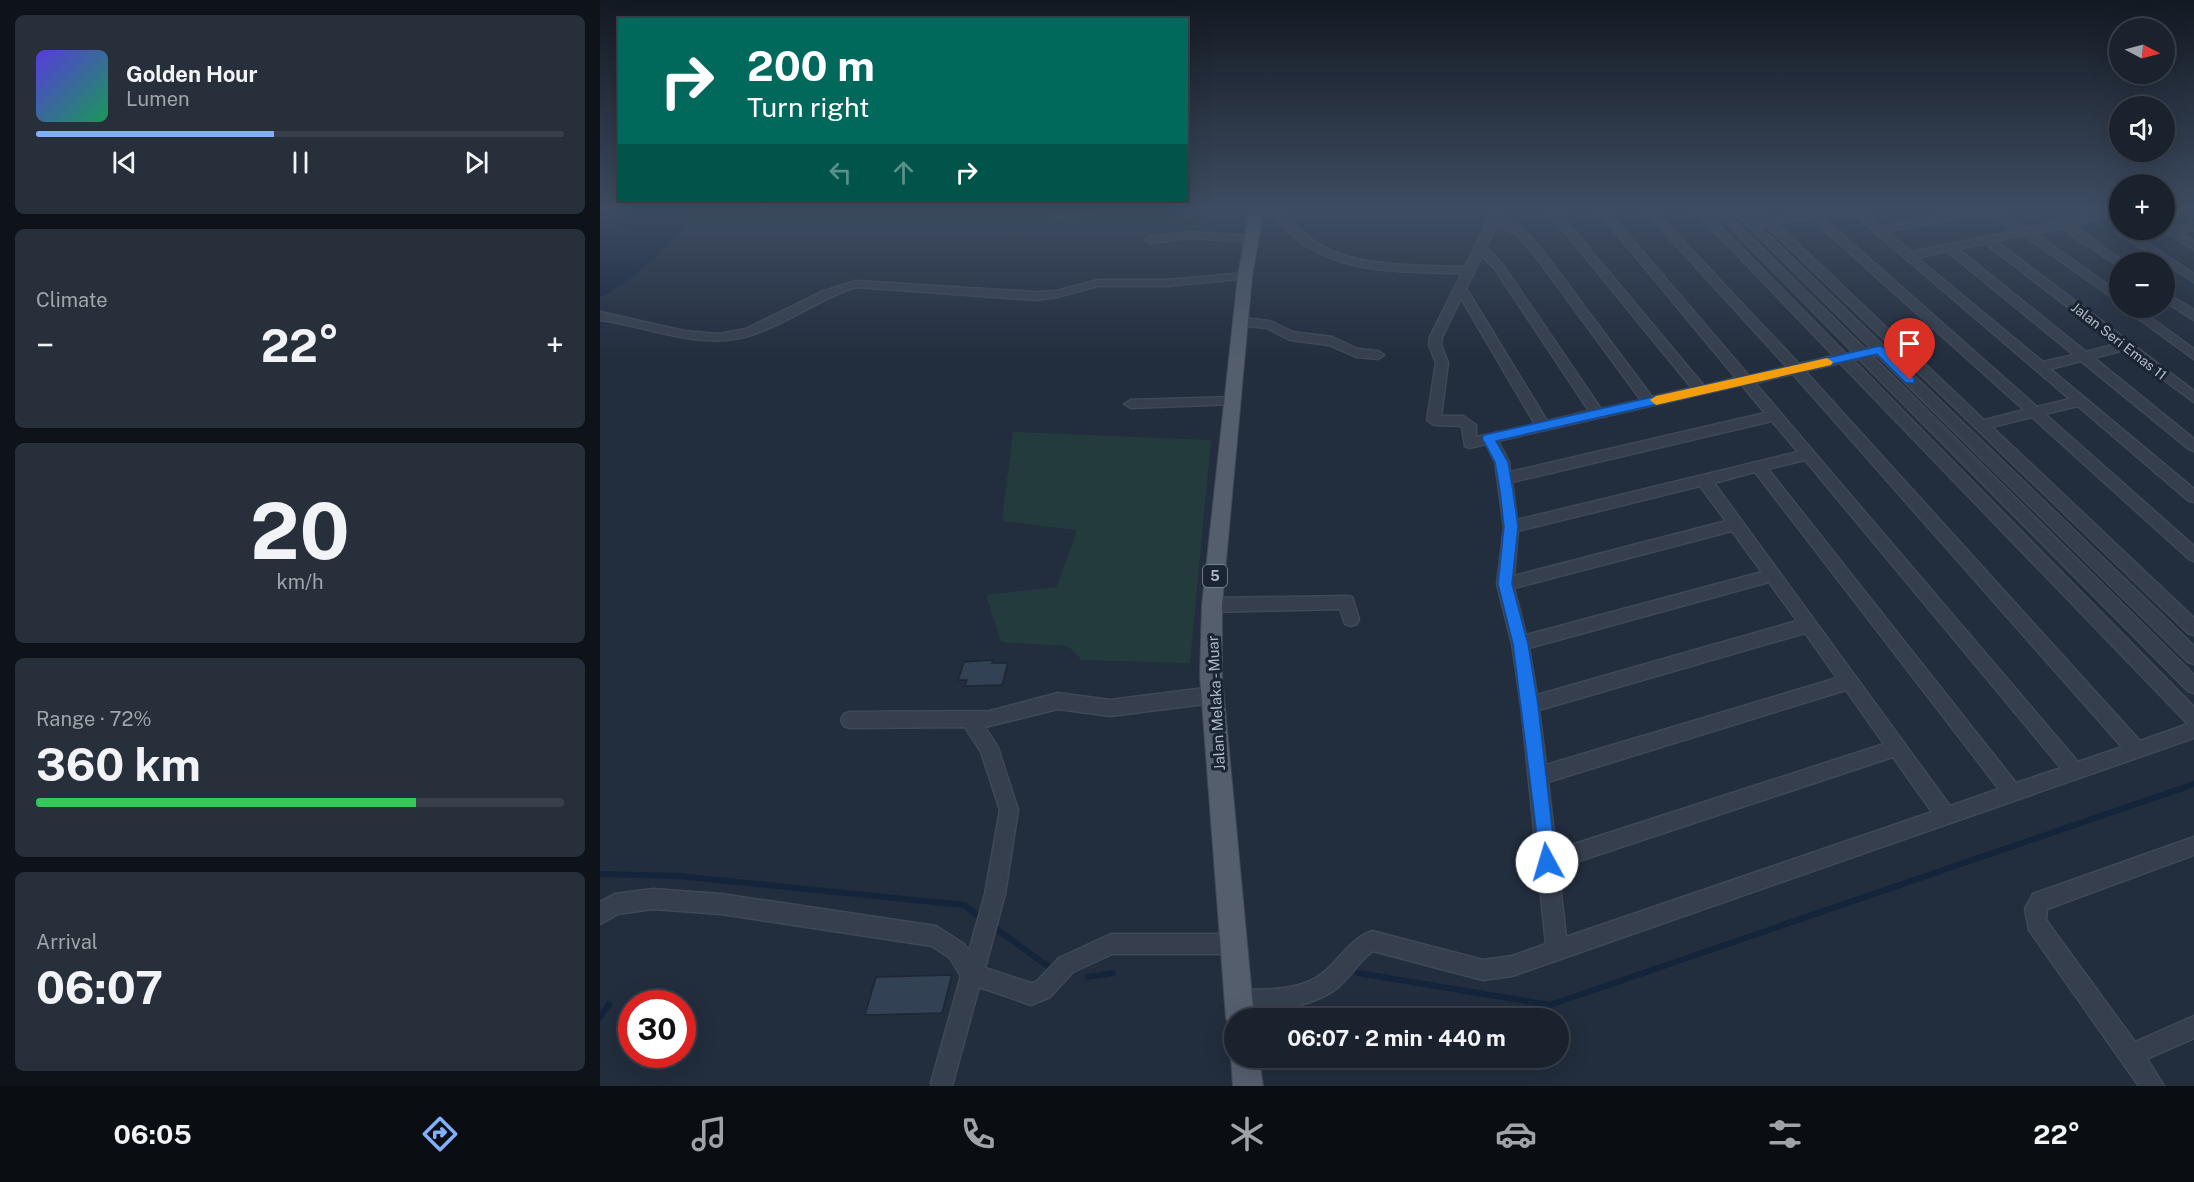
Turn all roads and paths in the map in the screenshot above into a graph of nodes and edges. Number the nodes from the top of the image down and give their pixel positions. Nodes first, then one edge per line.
1 (1248, 260) edge
2 (1350, 260) edge
3 (1475, 260) edge
4 (1492, 260) edge
5 (1544, 260) edge
6 (1594, 260) edge
7 (1644, 260) edge
8 (1696, 260) edge
9 (1748, 260) edge
10 (1768, 260) edge
11 (1788, 260) edge
12 (1809, 260) edge
13 (1864, 260) edge
14 (1913, 260) edge
15 (1964, 260) edge
16 (2014, 260) edge
17 (2064, 260) edge
18 (2165, 260) edge
19 (1470, 270) junction
20 (1245, 276) junction
21 (2194, 279) edge
22 (1461, 289) junction
23 (2109, 292) edge
24 (2175, 303) edge
25 (600, 316) edge
26 (2194, 316) edge
27 (2144, 318) edge
28 (1240, 322) junction
29 (2126, 346) junction
30 (1880, 350) junction
31 (1862, 354) junction
32 (1378, 355) dead end
33 (2194, 355) edge
34 (2083, 356) junction
35 (1844, 358) junction
36 (2040, 367) junction
37 (1796, 369) junction
38 (1747, 380) junction
39 (1701, 390) junction
40 (2194, 398) edge
41 (1232, 401) junction
42 (2081, 401) junction
43 (1649, 402) junction
44 (1131, 404) dead end
45 (2035, 412) junction
46 (1598, 414) junction
47 (1776, 415) junction
48 (1982, 425) junction
49 (1543, 426) junction
50 (1489, 438) junction
51 (2194, 446) edge
52 (1809, 454) junction
53 (1758, 466) junction
54 (1504, 479) junction
55 (1704, 480) junction
56 (2194, 497) edge
57 (1736, 524) junction
58 (1511, 527) junction
59 (2194, 555) edge
60 (1773, 575) junction
61 (1505, 584) junction
62 (1212, 605) junction
63 (1351, 619) dead end
64 (1808, 625) junction
65 (2194, 628) edge
66 (1520, 644) junction
67 (2194, 657) edge
68 (1850, 682) junction
69 (2194, 686) edge
70 (1213, 695) junction
71 (1530, 705) junction
72 (2194, 719) edge
73 (850, 720) dead end
74 (970, 720) junction
75 (2194, 730) edge
76 (1897, 748) junction
77 (2137, 750) junction
78 (2075, 771) junction
79 (1538, 777) junction
80 (2013, 793) junction
81 (1946, 816) junction
82 (2194, 846) edge
83 (1547, 862) junction
84 (600, 914) edge
85 (1233, 944) junction
86 (1557, 949) junction
87 (972, 974) junction
88 (1239, 1008) edge
89 (1248, 1008) edge
90 (2194, 1027) edge
91 (2130, 1055) junction
92 (1246, 1068) edge
93 (942, 1083) dead end
94 (1248, 1086) edge
95 (2153, 1086) edge

1 - 20 main road, Jalan Melaka - Muar / 5
2 - 19 street
3 - 19 street
4 - 46 street
5 - 43 street
6 - 39 street
7 - 38 street
8 - 37 street
9 - 35 street
10 - 31 street
11 - 30 street
12 - 48 street
13 - 45 street
14 - 36 street
15 - 34 street
16 - 29 street, Jalan Seri Emas 11
17 - 23 street
18 - 21 street
19 - 22 street
20 - 25 street
20 - 28 main road, Jalan Melaka - Muar / 5
22 - 49 street
22 - 50 street
24 - 26 street
27 - 33 street
28 - 32 street
28 - 41 main road, Jalan Melaka - Muar / 5
29 - 34 street
29 - 40 street, Jalan Seri Emas 11
30 - 31 street
30 - 67 street
31 - 35 street
31 - 69 street
34 - 36 street
34 - 51 street
35 - 37 street
35 - 72 street
36 - 42 street
37 - 38 street
37 - 77 street
38 - 39 street
38 - 47 street
39 - 43 street
41 - 44 street
41 - 62 main road, Jalan Melaka - Muar / 5
42 - 45 street
42 - 56 street
43 - 46 street
45 - 48 street
45 - 59 street
46 - 49 street
47 - 52 street
47 - 54 street
48 - 65 street
49 - 50 street
50 - 54 street
52 - 53 street
52 - 78 street
53 - 55 street
53 - 80 street
54 - 58 street
55 - 57 street
55 - 58 street
57 - 60 street
57 - 61 street
58 - 61 street
60 - 64 street
60 - 66 street
61 - 66 street
62 - 63 street
62 - 70 main road, Jalan Melaka - Muar / 5
64 - 68 street
64 - 71 street
66 - 71 street
68 - 76 street
68 - 79 street
70 - 74 street
70 - 85 main road, Jalan Melaka - Muar / 5
71 - 79 street
73 - 74 street
74 - 87 street
75 - 77 street
76 - 81 street
76 - 83 street
77 - 78 street
78 - 80 street
79 - 83 street
80 - 81 street
81 - 86 street
82 - 91 street
83 - 86 street
84 - 87 street
85 - 87 street
85 - 88 main road, Jalan Melaka - Muar / 5
86 - 89 street
87 - 93 street
90 - 91 street
91 - 95 street
92 - 94 main road

